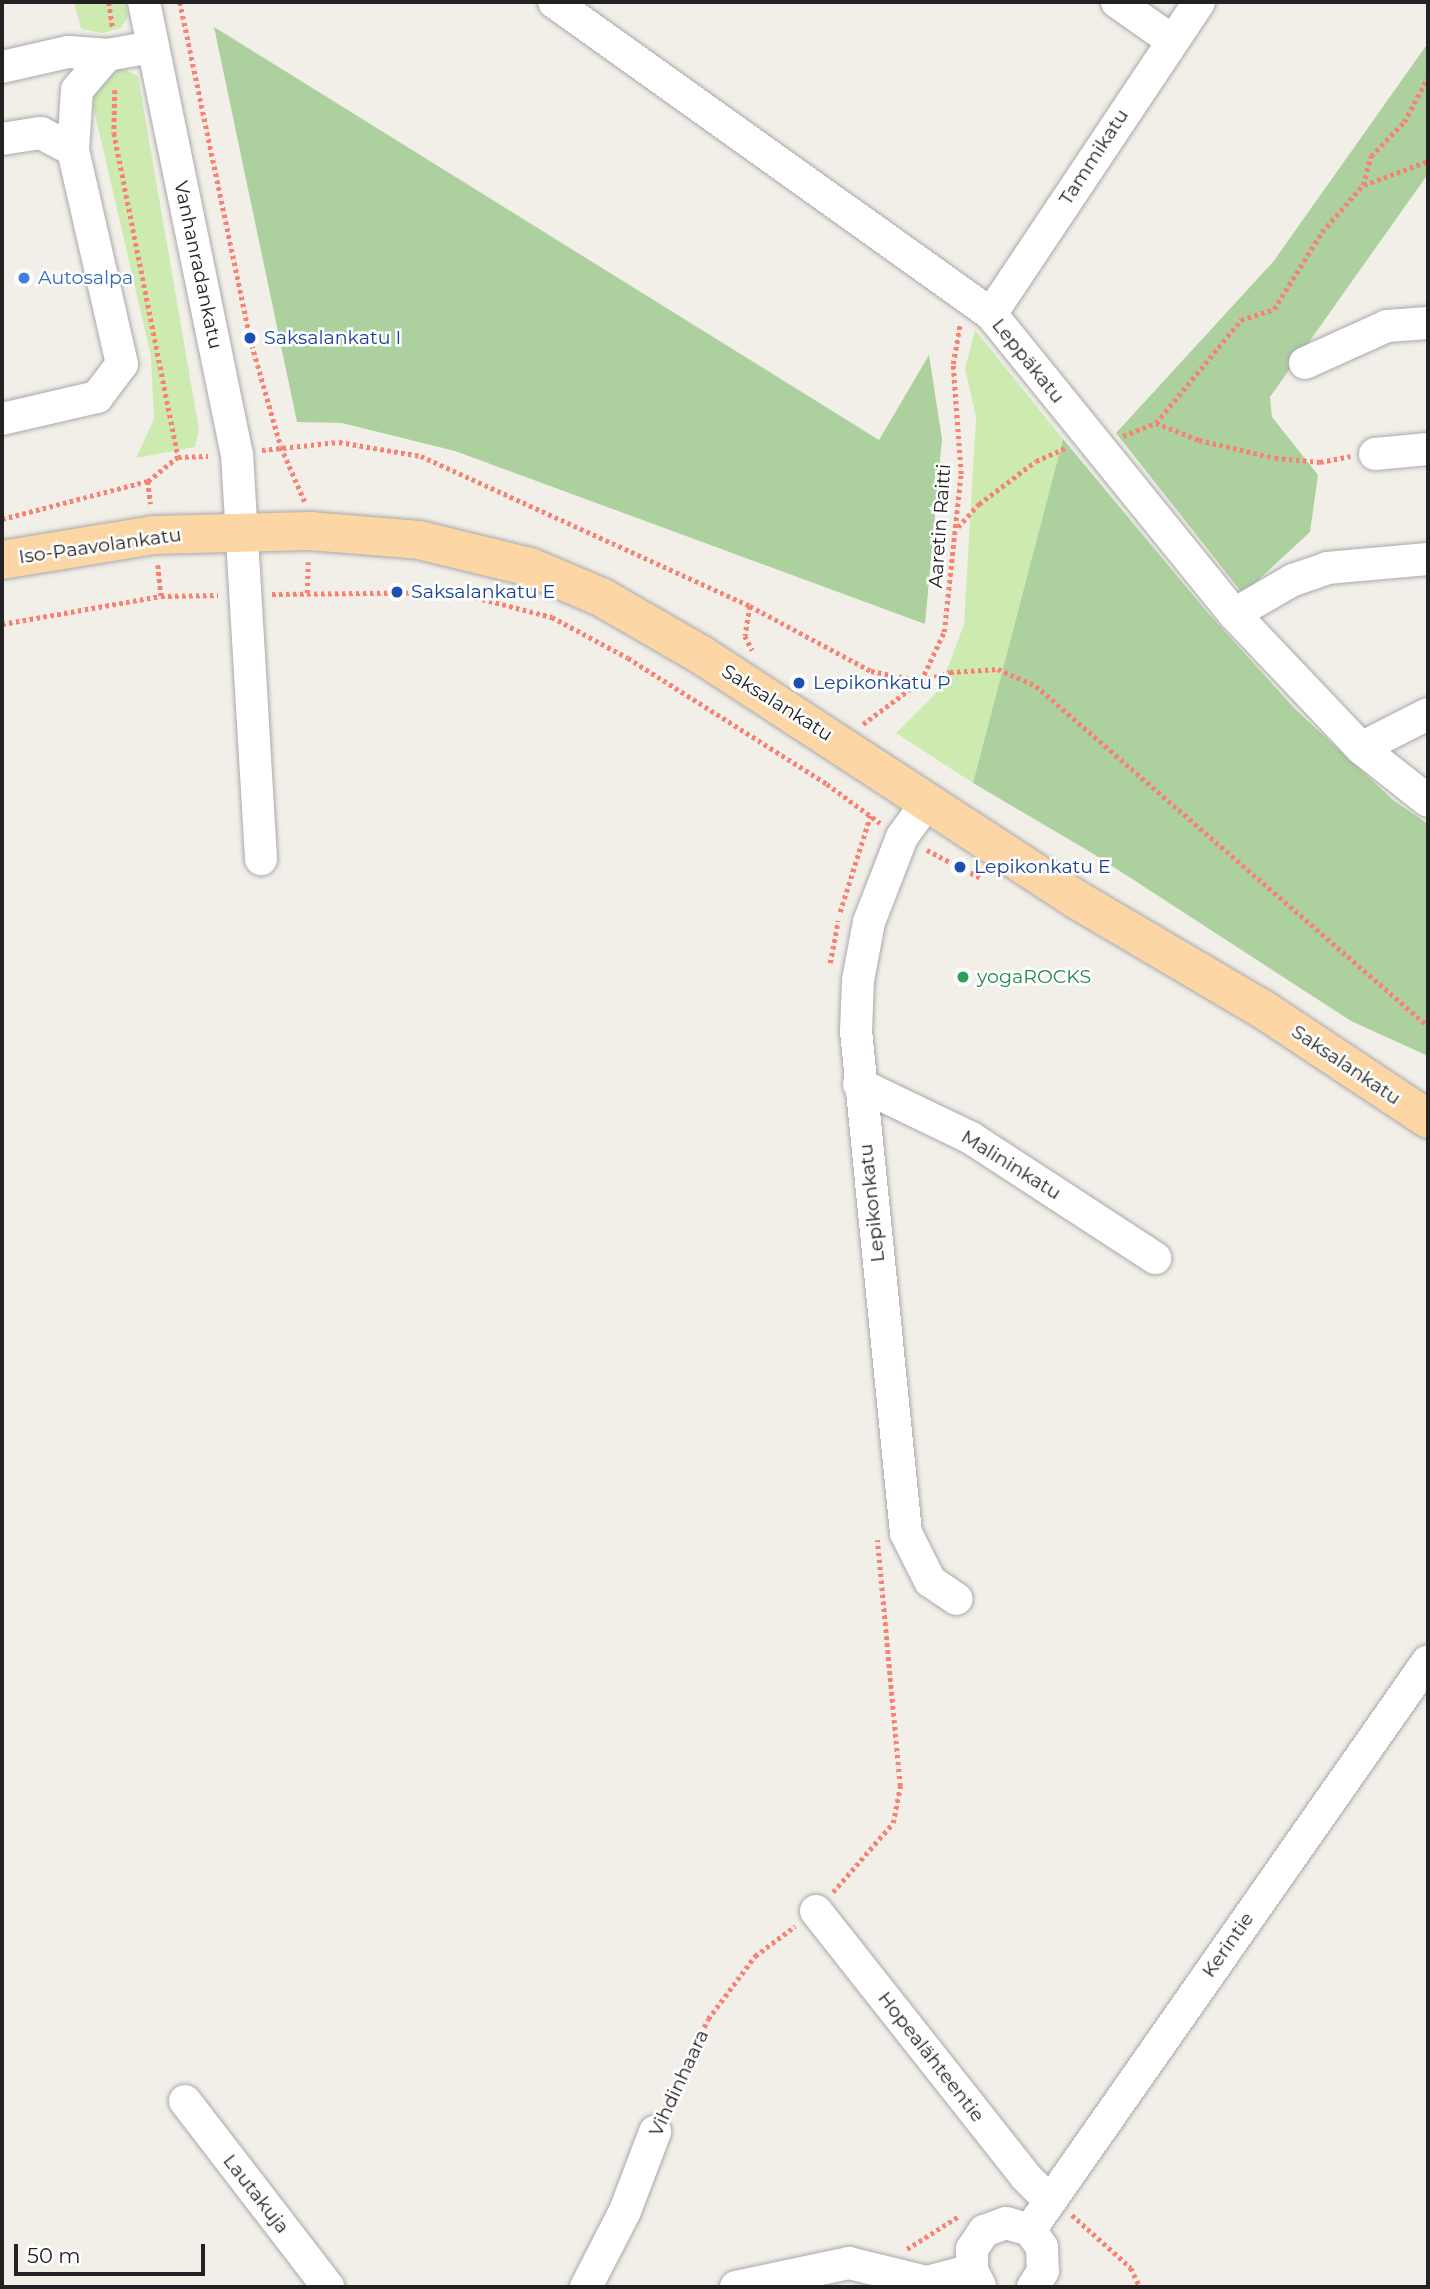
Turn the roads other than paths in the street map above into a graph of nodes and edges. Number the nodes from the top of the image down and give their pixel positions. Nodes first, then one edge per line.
1 (144, 2) edge
2 (554, 2) edge
3 (1117, 2) edge
4 (1199, 2) edge
5 (1171, 40) junction
6 (152, 47) junction
7 (111, 55) junction
8 (2, 67) edge
9 (2, 139) edge
10 (73, 150) junction
11 (983, 307) junction
12 (1428, 323) edge
13 (1305, 363) dead end
14 (2, 419) edge
15 (1428, 449) edge
16 (1375, 453) road end
17 (240, 531) junction
18 (1428, 559) edge
19 (2, 560) edge
20 (1234, 614) junction
21 (1428, 714) edge
22 (1361, 748) junction
23 (1428, 801) edge
24 (927, 802) junction
25 (261, 859) dead end
26 (1264, 1010) junction
27 (859, 1084) junction
28 (1428, 1091) edge
29 (1428, 1119) edge
30 (1155, 1258) dead end
31 (957, 1599) dead end
32 (1428, 1661) edge
33 (816, 1911) road end
34 (185, 2101) dead end
35 (655, 2132) road end
36 (1057, 2205) junction
37 (1030, 2230) junction
38 (976, 2279) edge
39 (328, 2287) edge
40 (586, 2287) edge
41 (736, 2287) edge
42 (1033, 2287) edge

1 - 6 street, Vanhanradankatu
2 - 11 street, Leppäkatu
3 - 5 street
4 - 5 street, Tammikatu
5 - 11 street, Tammikatu
6 - 7 street
6 - 17 street, Vanhanradankatu
7 - 8 street
7 - 10 street
9 - 10 street
10 - 14 street
11 - 20 street, Leppäkatu
12 - 13 street
15 - 16 street
17 - 19 main road, Iso-Paavolankatu
17 - 24 main road, Saksalankatu
17 - 25 street, Vanhanradankatu
18 - 20 street
20 - 22 street, Leppäkatu
21 - 22 street
22 - 23 street, Leppäkatu
24 - 26 main road, Saksalankatu
24 - 27 street, Lepikonkatu
26 - 28 main road, Saksalankatu
26 - 29 main road, Saksalankatu
27 - 30 street, Malininkatu
27 - 31 street, Lepikonkatu
32 - 36 street, Kerintie
33 - 36 street, Hopealähteentie
34 - 39 street, Lautakuja
35 - 40 street, Vihdinhaara
36 - 37 street, Kerintie
37 - 38 street
37 - 42 street
38 - 41 street

